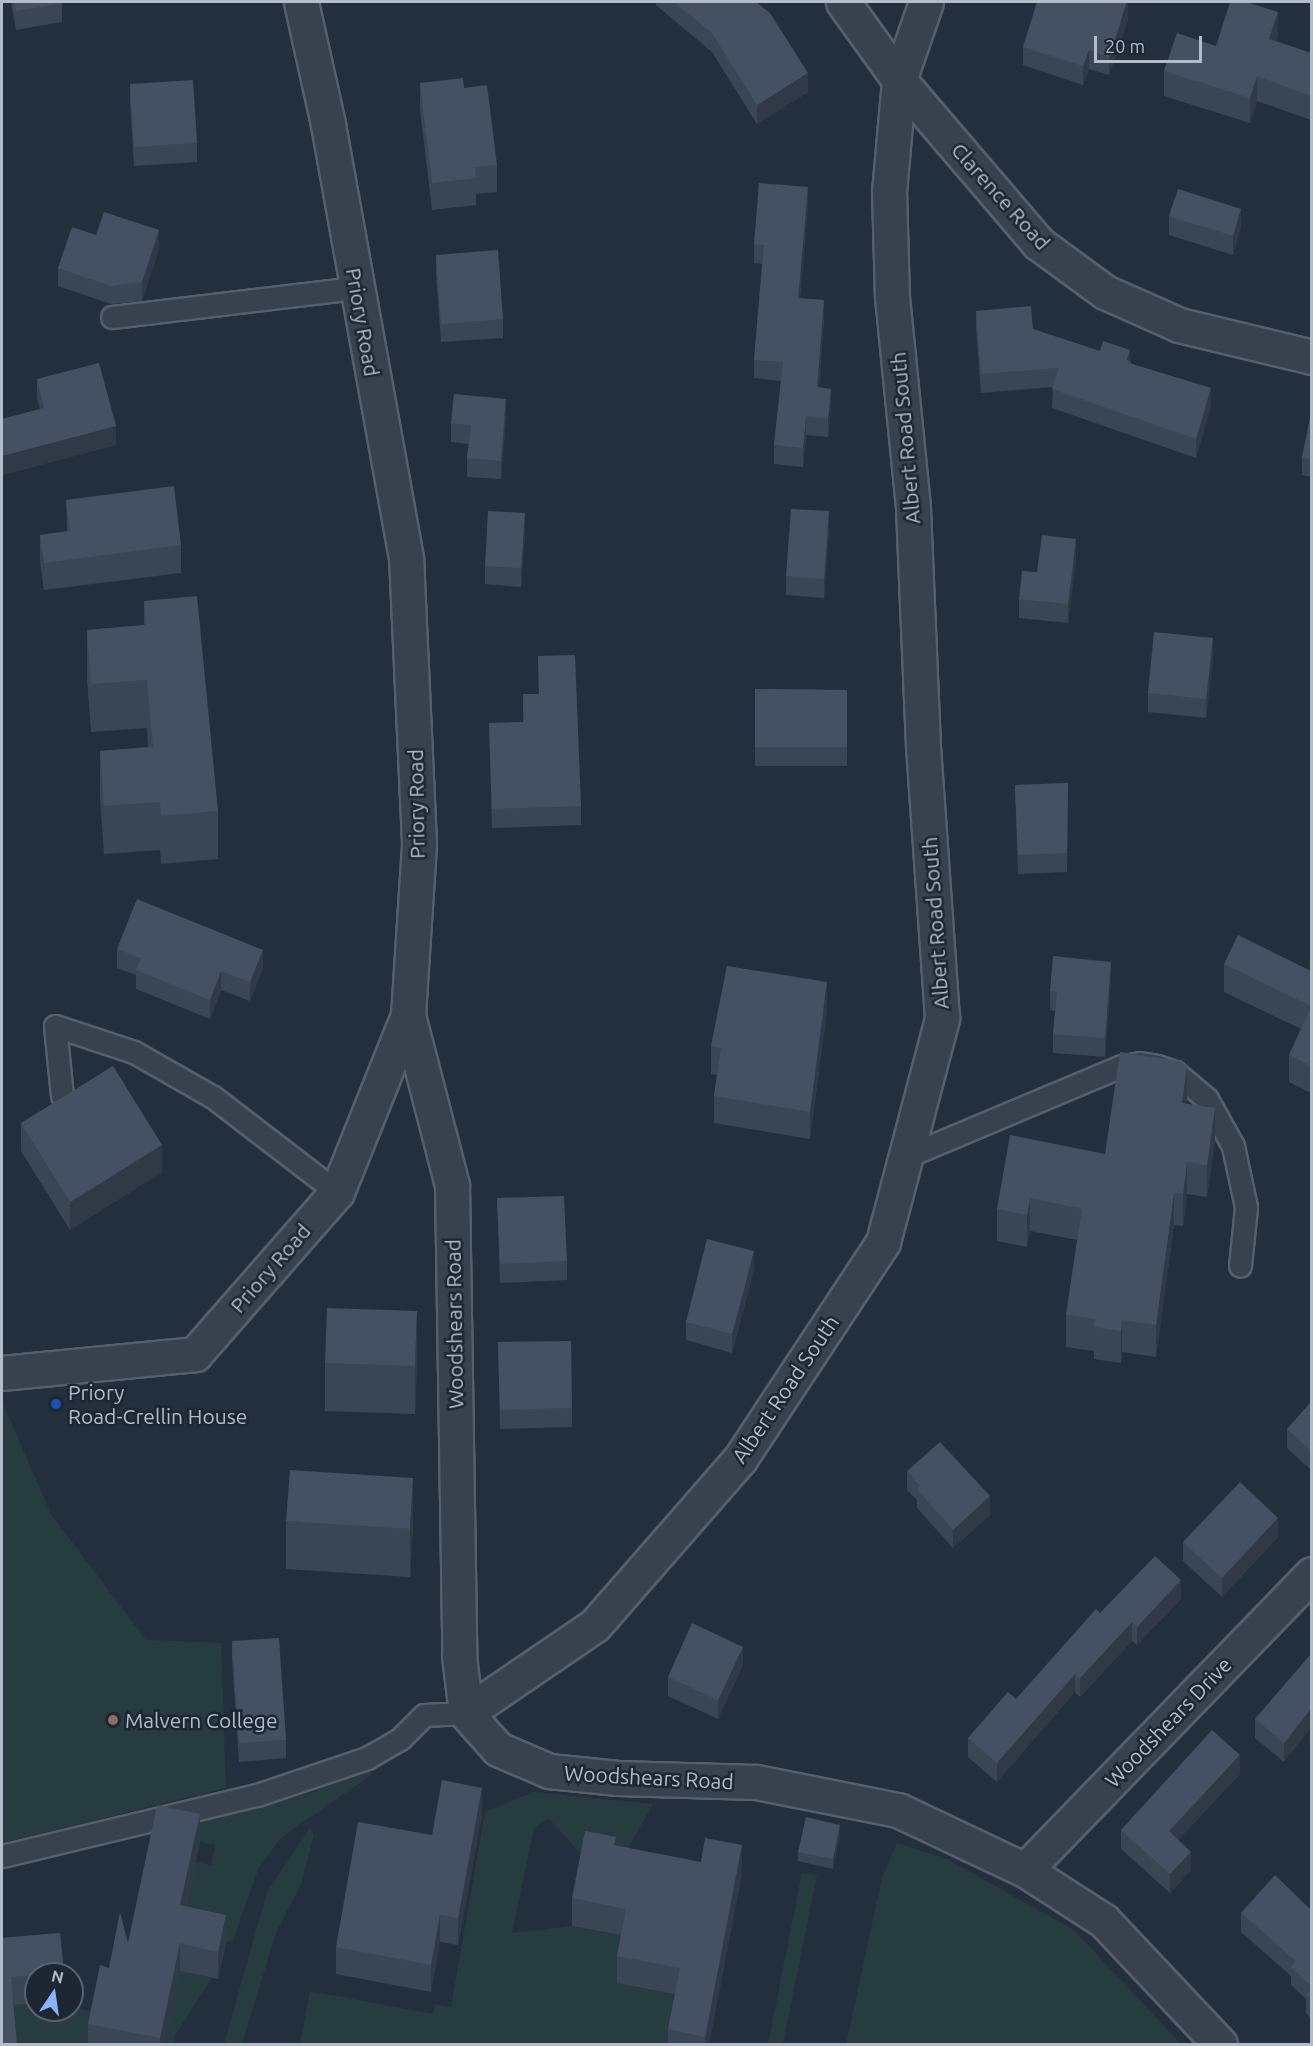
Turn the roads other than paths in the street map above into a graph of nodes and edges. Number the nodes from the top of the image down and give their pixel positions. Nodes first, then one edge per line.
1 (301, 2) edge
2 (843, 2) edge
3 (926, 2) edge
4 (899, 80) junction
5 (357, 288) junction
6 (112, 317) dead end
7 (1311, 357) edge
8 (408, 1016) junction
9 (62, 1096) edge
10 (905, 1157) junction
11 (338, 1192) junction
12 (1240, 1266) dead end
13 (2, 1373) edge
14 (1311, 1574) edge
15 (466, 1713) junction
16 (2, 1856) edge
17 (1025, 1870) junction
18 (1220, 2044) edge

1 - 5 street, Priory Road
2 - 4 street, Clarence Road
3 - 4 street, Albert Road South
4 - 7 street, Clarence Road
4 - 10 street, Albert Road South
5 - 6 lane
5 - 8 street, Priory Road
8 - 11 street, Priory Road
8 - 15 street, Woodshears Road
9 - 11 lane
10 - 12 lane
10 - 15 street, Albert Road South
11 - 13 street, Priory Road
14 - 17 street, Woodshears Drive
15 - 16 lane
15 - 17 street, Woodshears Road
17 - 18 street, Woodshears Road

